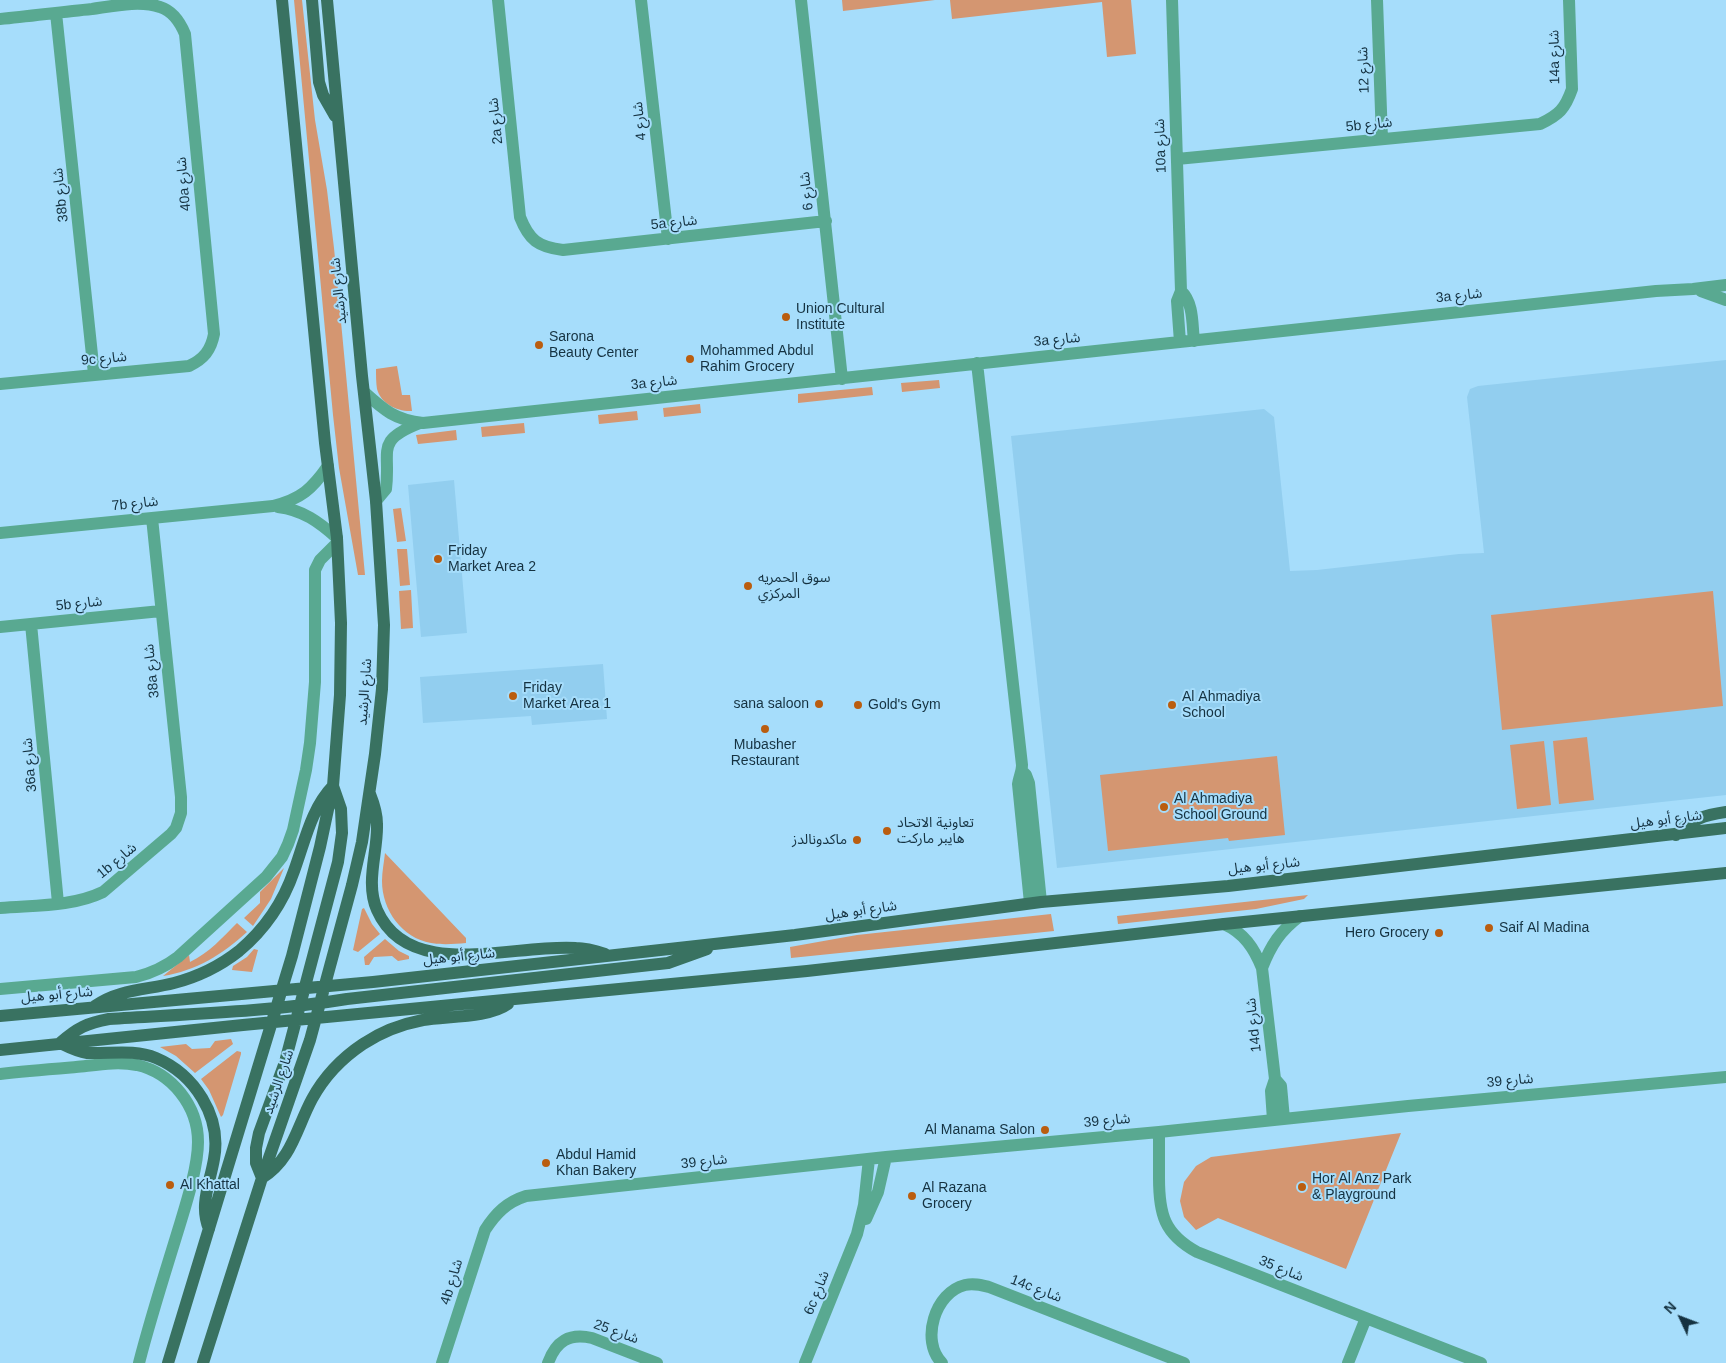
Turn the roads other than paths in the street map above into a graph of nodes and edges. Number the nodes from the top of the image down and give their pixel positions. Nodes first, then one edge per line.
1 (282, 0) edge
2 (312, 0) edge
3 (327, 0) edge
4 (498, 0) edge
5 (642, 0) edge
6 (801, 0) edge
7 (1172, 0) edge
8 (1377, 0) edge
9 (1569, 0) edge
10 (56, 13) junction
11 (0, 19) edge
12 (1561, 112) joint
13 (337, 118) junction
14 (1382, 139) junction
15 (1177, 159) junction
16 (826, 222) junction
17 (529, 236) joint
18 (668, 239) junction
19 (1726, 285) edge
20 (1693, 289) junction
21 (1181, 291) junction
22 (1726, 300) edge
23 (1194, 341) junction
24 (1180, 342) junction
25 (207, 354) joint
26 (978, 363) junction
27 (94, 374) junction
28 (842, 379) junction
29 (0, 384) edge
30 (364, 392) junction
31 (423, 422) junction
32 (328, 466) junction
33 (376, 501) junction
34 (273, 506) junction
35 (152, 518) junction
36 (0, 533) edge
37 (337, 541) junction
38 (161, 611) junction
39 (31, 624) junction
40 (0, 627) edge
41 (333, 786) junction
42 (369, 793) junction
43 (1726, 812) edge
44 (179, 820) joint
45 (1726, 828) edge
46 (1676, 835) junction
47 (1726, 873) edge
48 (1036, 902) junction
49 (58, 903) junction
50 (0, 908) edge
51 (1300, 916) junction
52 (1224, 924) junction
53 (720, 944) junction
54 (610, 956) junction
55 (1262, 968) junction
56 (325, 987) junction
57 (305, 988) junction
58 (0, 989) edge
59 (282, 990) junction
60 (512, 1001) junction
61 (320, 1004) junction
62 (301, 1005) junction
63 (93, 1007) junction
64 (277, 1008) junction
65 (0, 1016) edge
66 (316, 1019) junction
67 (297, 1021) junction
68 (272, 1022) junction
69 (60, 1044) junction
70 (0, 1050) edge
71 (0, 1074) edge
72 (1726, 1077) edge
73 (1279, 1120) junction
74 (1159, 1132) junction
75 (886, 1157) junction
76 (869, 1159) junction
77 (262, 1178) junction
78 (496, 1214) joint
79 (209, 1229) junction
80 (857, 1234) junction
81 (1366, 1318) junction
82 (139, 1363) edge
83 (168, 1363) edge
84 (203, 1363) edge
85 (442, 1363) edge
86 (548, 1363) edge
87 (657, 1363) edge
88 (805, 1363) edge
89 (942, 1363) edge
90 (1184, 1363) edge
91 (1348, 1363) edge
92 (1481, 1363) edge

1 - 32 main road, شارع الرشيد
2 - 13 main road
3 - 13 main road, شارع الرشيد
4 - 17 street, 2a شارع
5 - 18 street, شارع 4
6 - 16 street, شارع 6
7 - 15 street, 10a شارع
8 - 14 street, شارع 12
9 - 12 street, 14a شارع
10 - 11 street
10 - 25 street, 40a شارع
10 - 27 street, 38b شارع
12 - 14 street, 5b شارع
13 - 30 main road, شارع الرشيد
14 - 15 street, 5b شارع
15 - 21 street, 10a شارع
16 - 18 street, 5a شارع
16 - 28 street, شارع 6
17 - 18 street, 5a شارع
19 - 20 street, 3a شارع
20 - 22 street, 3a شارع
20 - 23 street, 3a شارع
21 - 23 street, 10a شارع
21 - 24 street, 10a شارع
23 - 24 street, 3a شارع
24 - 26 street, 3a شارع
25 - 27 street, 9c شارع
26 - 28 street, 3a شارع
26 - 48 street
27 - 29 street, 9c شارع
28 - 31 street, 3a شارع
30 - 31 street, 3a شارع
30 - 33 main road, شارع الرشيد
31 - 33 street, 3a شارع
32 - 34 street, 7b شارع
32 - 37 main road, شارع الرشيد
33 - 42 main road, شارع الرشيد
34 - 35 street, 7b شارع
34 - 37 street, 7b شارع
35 - 36 street, 7b شارع
35 - 38 street, 38a شارع
37 - 41 main road, شارع الرشيد
37 - 58 street
38 - 39 street, 5b شارع
38 - 44 street, 38a شارع
39 - 40 street, 5b شارع
39 - 49 street, 36a شارع
41 - 57 main road
41 - 59 main road, شارع الرشيد
41 - 63 main road
42 - 54 main road
42 - 56 main road, شارع الرشيد
43 - 46 main road
44 - 49 street, 1b شارع
45 - 46 main road, شارع أبو هيل
46 - 48 main road, شارع أبو هيل
47 - 51 main road
48 - 53 main road, شارع أبو هيل
49 - 50 street, 1b شارع
51 - 52 main road
51 - 55 street
52 - 55 street, 14d شارع
52 - 60 main road
53 - 54 main road, شارع أبو هيل
53 - 61 main road
54 - 56 main road, شارع أبو هيل
55 - 73 street, 14d شارع
56 - 57 main road, شارع أبو هيل
56 - 61 main road, شارع الرشيد
57 - 59 main road, شارع أبو هيل
57 - 62 main road
59 - 63 main road, شارع أبو هيل
59 - 64 main road, شارع الرشيد
60 - 66 main road
60 - 77 main road
61 - 62 main road
61 - 66 main road, شارع الرشيد
62 - 64 main road
62 - 67 main road
63 - 65 main road, شارع أبو هيل
64 - 68 main road, شارع الرشيد
64 - 69 main road
66 - 67 main road
66 - 77 main road, شارع الرشيد
67 - 68 main road
67 - 77 main road
68 - 69 main road
68 - 79 main road, شارع الرشيد
69 - 70 main road
69 - 79 main road
71 - 82 street
72 - 73 street, شارع 39
73 - 74 street, شارع 39
74 - 75 street, شارع 39
74 - 81 street, شارع 35
75 - 76 street, شارع 39
75 - 80 street, 6c شارع
76 - 78 street, شارع 39
76 - 80 street, 6c شارع
77 - 84 main road, شارع الرشيد
78 - 85 street, 4b شارع
79 - 83 main road, شارع الرشيد
80 - 88 street, 6c شارع
81 - 91 street
81 - 92 street, شارع 35
86 - 87 street, شارع 25
89 - 90 street, 14c شارع

